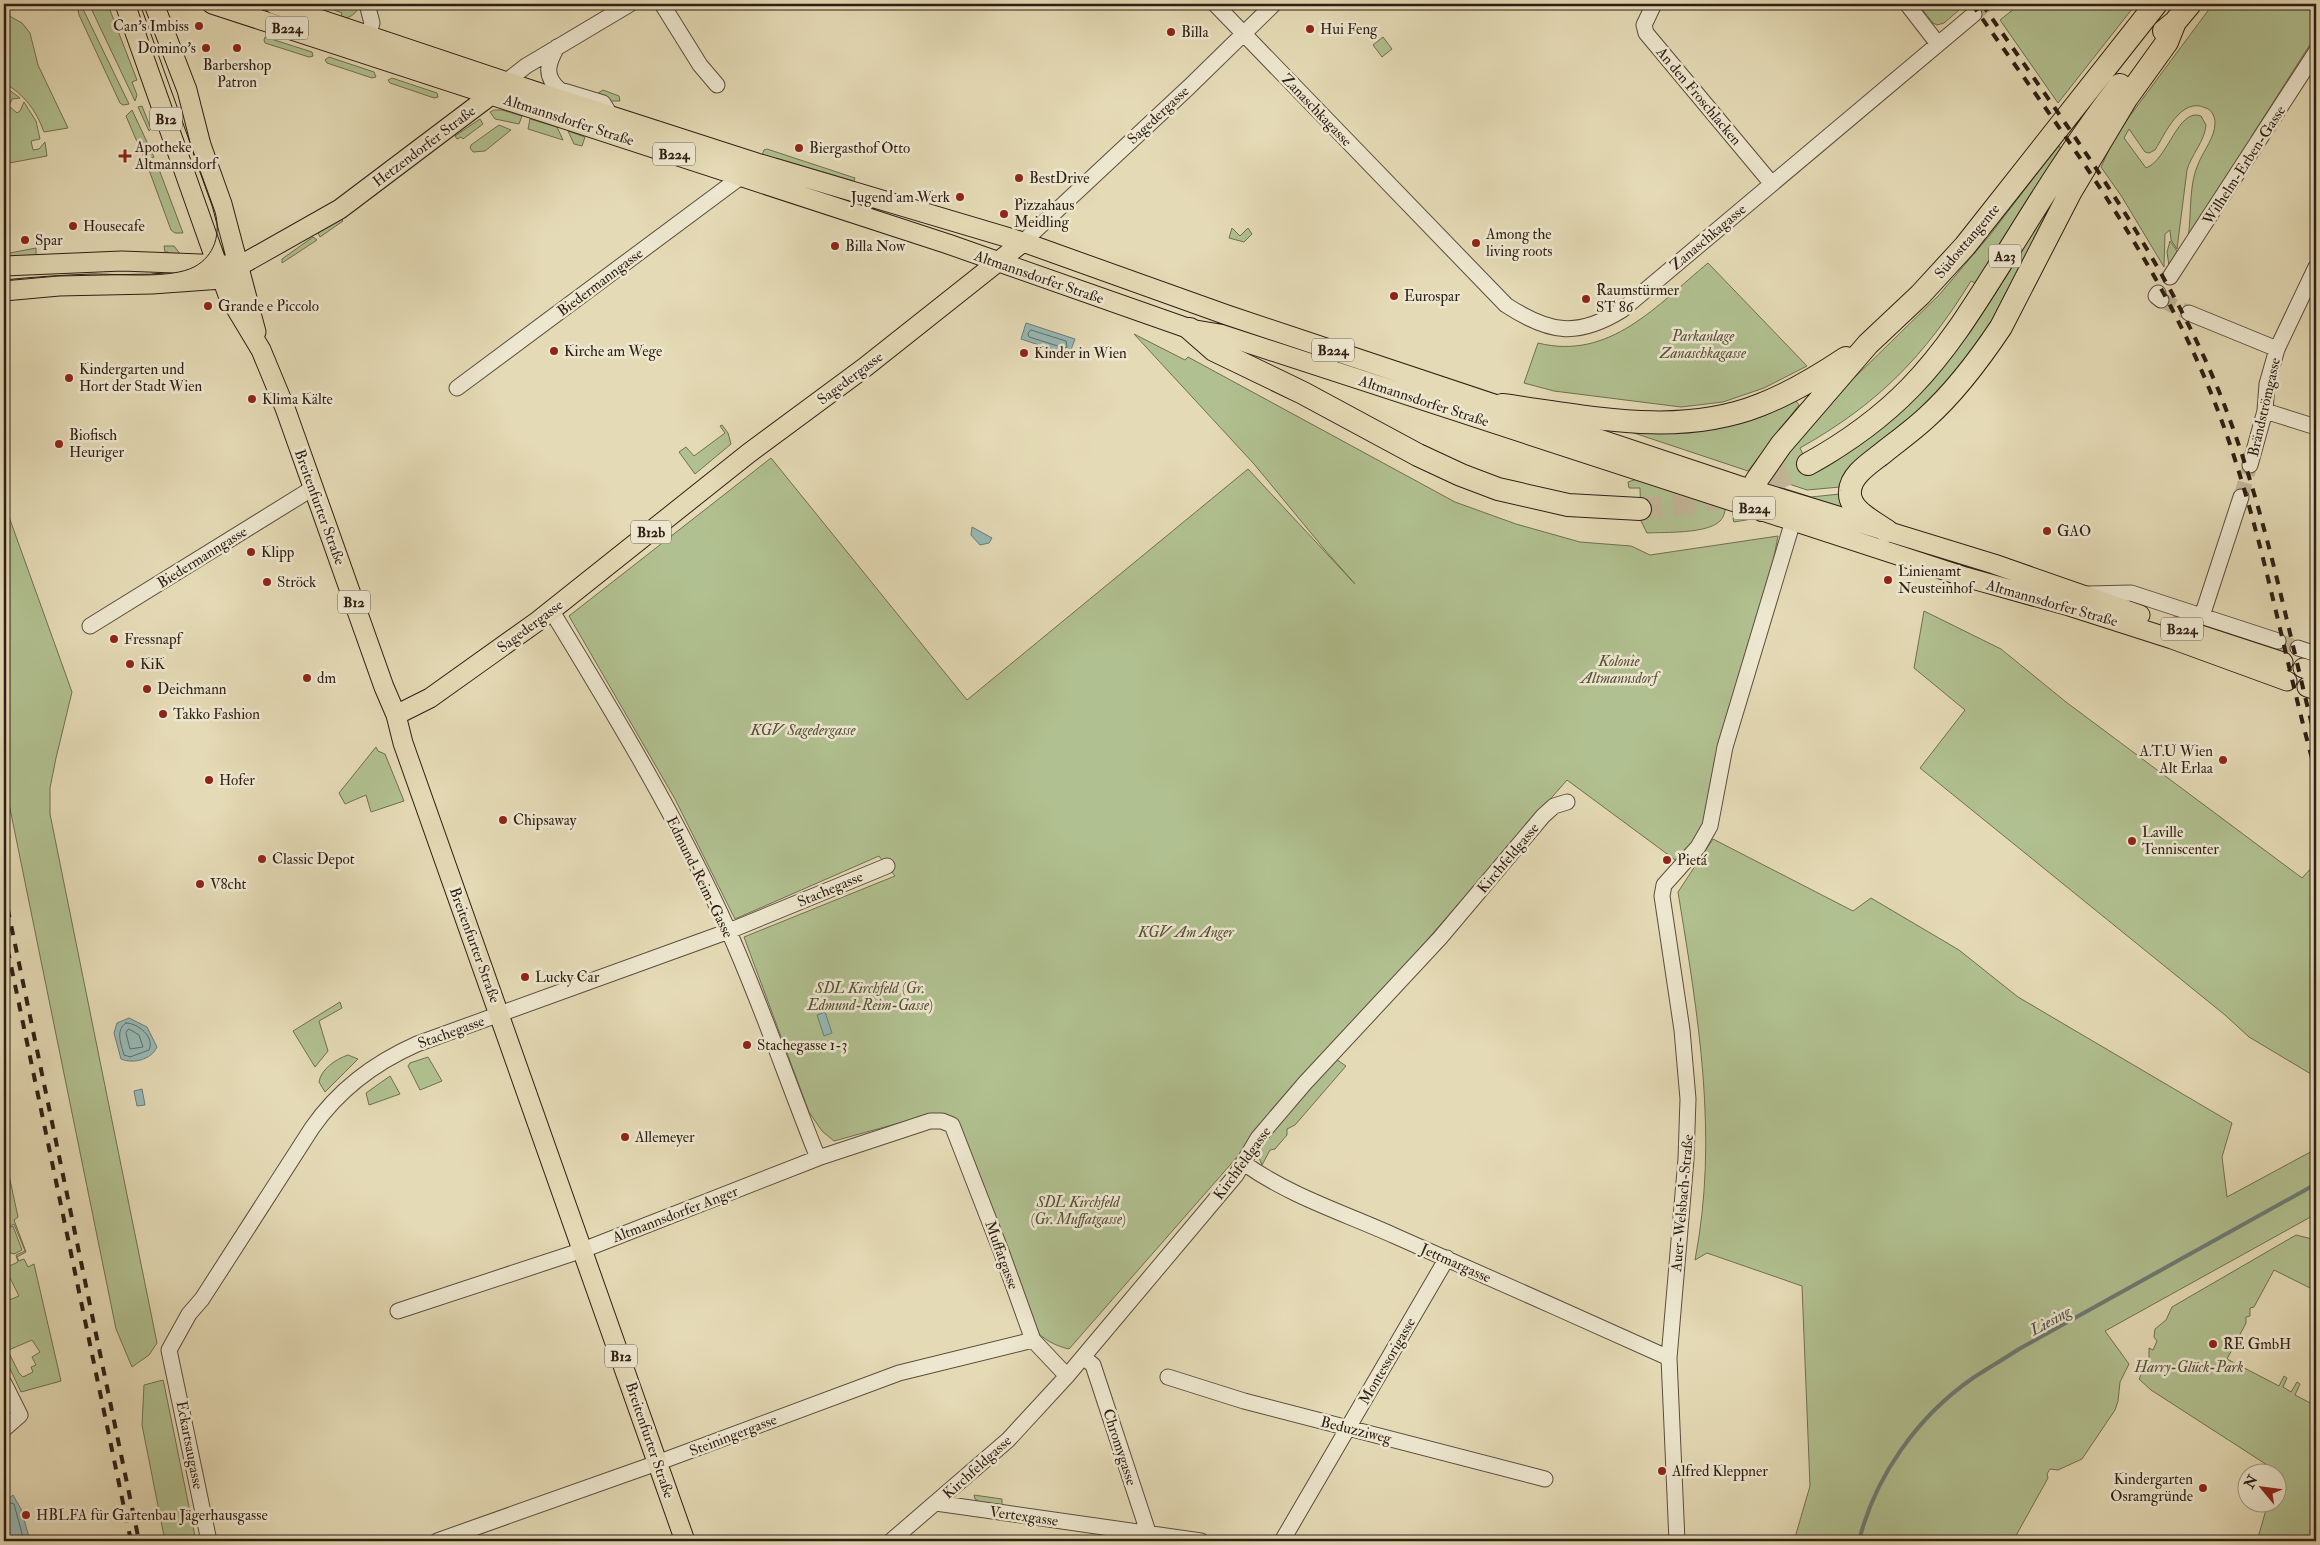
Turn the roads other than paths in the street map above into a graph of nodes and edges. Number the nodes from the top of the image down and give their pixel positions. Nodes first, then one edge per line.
1 (125, 4) edge
2 (154, 4) edge
3 (212, 4) edge
4 (274, 4) edge
5 (366, 4) edge
6 (630, 4) edge
7 (662, 4) edge
8 (1215, 4) edge
9 (1274, 4) edge
10 (1654, 4) edge
11 (1906, 4) edge
12 (2156, 4) edge
13 (2190, 4) edge
14 (1974, 14) tunnel mouth
15 (2175, 22) junction
16 (1243, 34) junction
17 (366, 44) junction
18 (1938, 44) junction
19 (557, 47) junction
20 (2316, 52) edge
21 (505, 81) junction
22 (717, 85) dead end
23 (491, 95) junction
24 (611, 116) junction
25 (742, 176) junction
26 (1772, 184) junction
27 (207, 235) junction
28 (1023, 242) junction
29 (188, 257) junction
30 (996, 262) junction
31 (4, 266) edge
32 (239, 266) junction
33 (2316, 267) edge
34 (220, 271) junction
35 (2170, 277) dead end
36 (4, 291) edge
37 (2189, 313) tunnel mouth
38 (1190, 329) junction
39 (1868, 344) junction
40 (2277, 349) junction
41 (261, 350) junction
42 (457, 388) dead end
43 (1502, 405) junction
44 (2265, 411) junction
45 (2316, 427) edge
46 (1808, 464) tunnel mouth
47 (2250, 465) tunnel mouth
48 (314, 488) junction
49 (2241, 497) tunnel mouth
50 (1758, 500) junction
51 (1640, 509) tunnel mouth
52 (1793, 521) junction
53 (1887, 531) junction
54 (2081, 594) junction
55 (551, 610) junction
56 (2202, 616) junction
57 (90, 626) dead end
58 (2278, 641) tunnel mouth
59 (2298, 648) tunnel mouth
60 (2316, 654) edge
61 (2282, 662) tunnel mouth
62 (2287, 681) dead end
63 (396, 715) junction
64 (1567, 802) dead end
65 (887, 866) dead end
66 (728, 931) junction
67 (499, 1014) junction
68 (952, 1126) joint
69 (818, 1158) junction
70 (1244, 1164) junction
71 (583, 1250) junction
72 (1447, 1258) junction
73 (398, 1311) dead end
74 (1033, 1340) junction
75 (169, 1350) joint
76 (1083, 1356) junction
77 (1669, 1358) junction
78 (1067, 1376) junction
79 (1168, 1377) dead end
80 (4, 1383) edge
81 (4, 1428) edge
82 (1348, 1428) junction
83 (658, 1463) junction
84 (1545, 1478) dead end
85 (936, 1503) junction
86 (1150, 1537) edge
87 (209, 1541) edge
88 (437, 1541) edge
89 (685, 1541) edge
90 (891, 1541) edge
91 (1201, 1541) edge
92 (1282, 1541) edge
93 (1677, 1541) edge

1 - 27 main road, Breitenfurter Straße / B12
2 - 32 main road, Breitenfurter Straße / B12
3 - 17 main road, Altmannsdorfer Straße / B224
4 - 17 main road, Altmannsdorfer Straße / B224
5 - 17 street
6 - 19 street, Hetzendorfer Straße
7 - 22 street
8 - 16 street, Zanaschkagasse
9 - 16 street, Sagedergasse
10 - 26 street, An den Froschlacken
11 - 18 street
12 - 39 highway, Südosttangente / A23
13 - 15 highway, A23
14 - 18 street, Zanaschkagasse
15 - 46 highway, A23
15 - 53 highway
16 - 26 street, Zanaschkagasse
16 - 28 street, Sagedergasse
17 - 21 main road, Altmannsdorfer Straße / B224
17 - 23 main road, Altmannsdorfer Straße / B224
18 - 26 street, Zanaschkagasse
19 - 21 street, Hetzendorfer Straße
19 - 24 street, Altmannsdorfer Straße
20 - 35 street, Wilhelm-Erben-Gasse
21 - 23 street, Hetzendorfer Straße
21 - 24 main road, Altmannsdorfer Straße / B224
23 - 25 main road, Altmannsdorfer Straße / B224
23 - 32 main road, Hetzendorfer Straße
24 - 28 main road, Altmannsdorfer Straße / B224
25 - 30 main road, Altmannsdorfer Straße / B224
25 - 42 street, Biedermanngasse
27 - 29 main road
27 - 34 main road, Breitenfurter Straße / B12
28 - 30 main road, Sagedergasse / B12b
28 - 43 main road, Altmannsdorfer Straße / B224
29 - 31 main road
29 - 34 main road
30 - 38 main road, Altmannsdorfer Straße / B224
30 - 55 main road, Sagedergasse / B12b
32 - 34 main road
32 - 41 main road, Breitenfurter Straße / B12
33 - 40 street, Brändströmgasse
34 - 36 main road
34 - 41 main road, Breitenfurter Straße / B12
37 - 40 street
38 - 50 main road, Altmannsdorfer Straße / B224
38 - 51 highway
39 - 43 highway
39 - 50 highway, Südosttangente / A23
40 - 44 street, Brändströmgasse
41 - 48 main road, Breitenfurter Straße / B12
43 - 50 main road, Altmannsdorfer Straße / B224
44 - 45 street
44 - 47 street, Brändströmgasse
48 - 57 street, Biedermanngasse
48 - 63 main road, Breitenfurter Straße / B12
49 - 56 street
50 - 52 main road, Altmannsdorfer Straße / B224
50 - 53 main road, Altmannsdorfer Straße / B224
52 - 62 main road, Altmannsdorfer Straße / B224
52 - 77 street, Auer-Welsbach-Straße
53 - 54 main road, Altmannsdorfer Straße / B224
54 - 56 street, Altmannsdorfer Straße
54 - 61 main road, Altmannsdorfer Straße / B224
55 - 63 main road, Sagedergasse / B12b
55 - 66 street, Edmund-Reim-Gasse
56 - 58 street, Altmannsdorfer Straße
59 - 60 street
63 - 67 main road, Breitenfurter Straße / B12
64 - 70 street, Kirchfeldgasse
65 - 66 street, Stachegasse
66 - 67 street, Stachegasse
66 - 69 street, Edmund-Reim-Gasse
67 - 71 main road, Breitenfurter Straße / B12
67 - 75 street, Stachegasse
68 - 69 street, Altmannsdorfer Anger
68 - 74 street, Muffatgasse
69 - 71 street, Altmannsdorfer Anger
70 - 72 street, Jettmargasse
70 - 76 street, Kirchfeldgasse
71 - 73 street, Altmannsdorfer Anger
71 - 83 main road, Breitenfurter Straße / B12
72 - 77 street, Jettmargasse
72 - 82 street, Montessorigasse
74 - 78 street, Muffatgasse
74 - 83 street, Steiningergasse
75 - 87 street, Eckartsaugasse
76 - 78 street, Kirchfeldgasse
76 - 86 street, Chromygasse
77 - 93 street, Auer-Welsbach-Straße
78 - 85 street, Kirchfeldgasse
79 - 82 street, Beduzziweg
80 - 81 street
82 - 84 street, Beduzziweg
82 - 92 street, Montessorigasse
83 - 88 street, Steiningergasse
83 - 89 main road, Breitenfurter Straße / B12
85 - 86 street, Vertexgasse
85 - 90 street, Kirchfeldgasse
86 - 91 street, Vertexgasse

